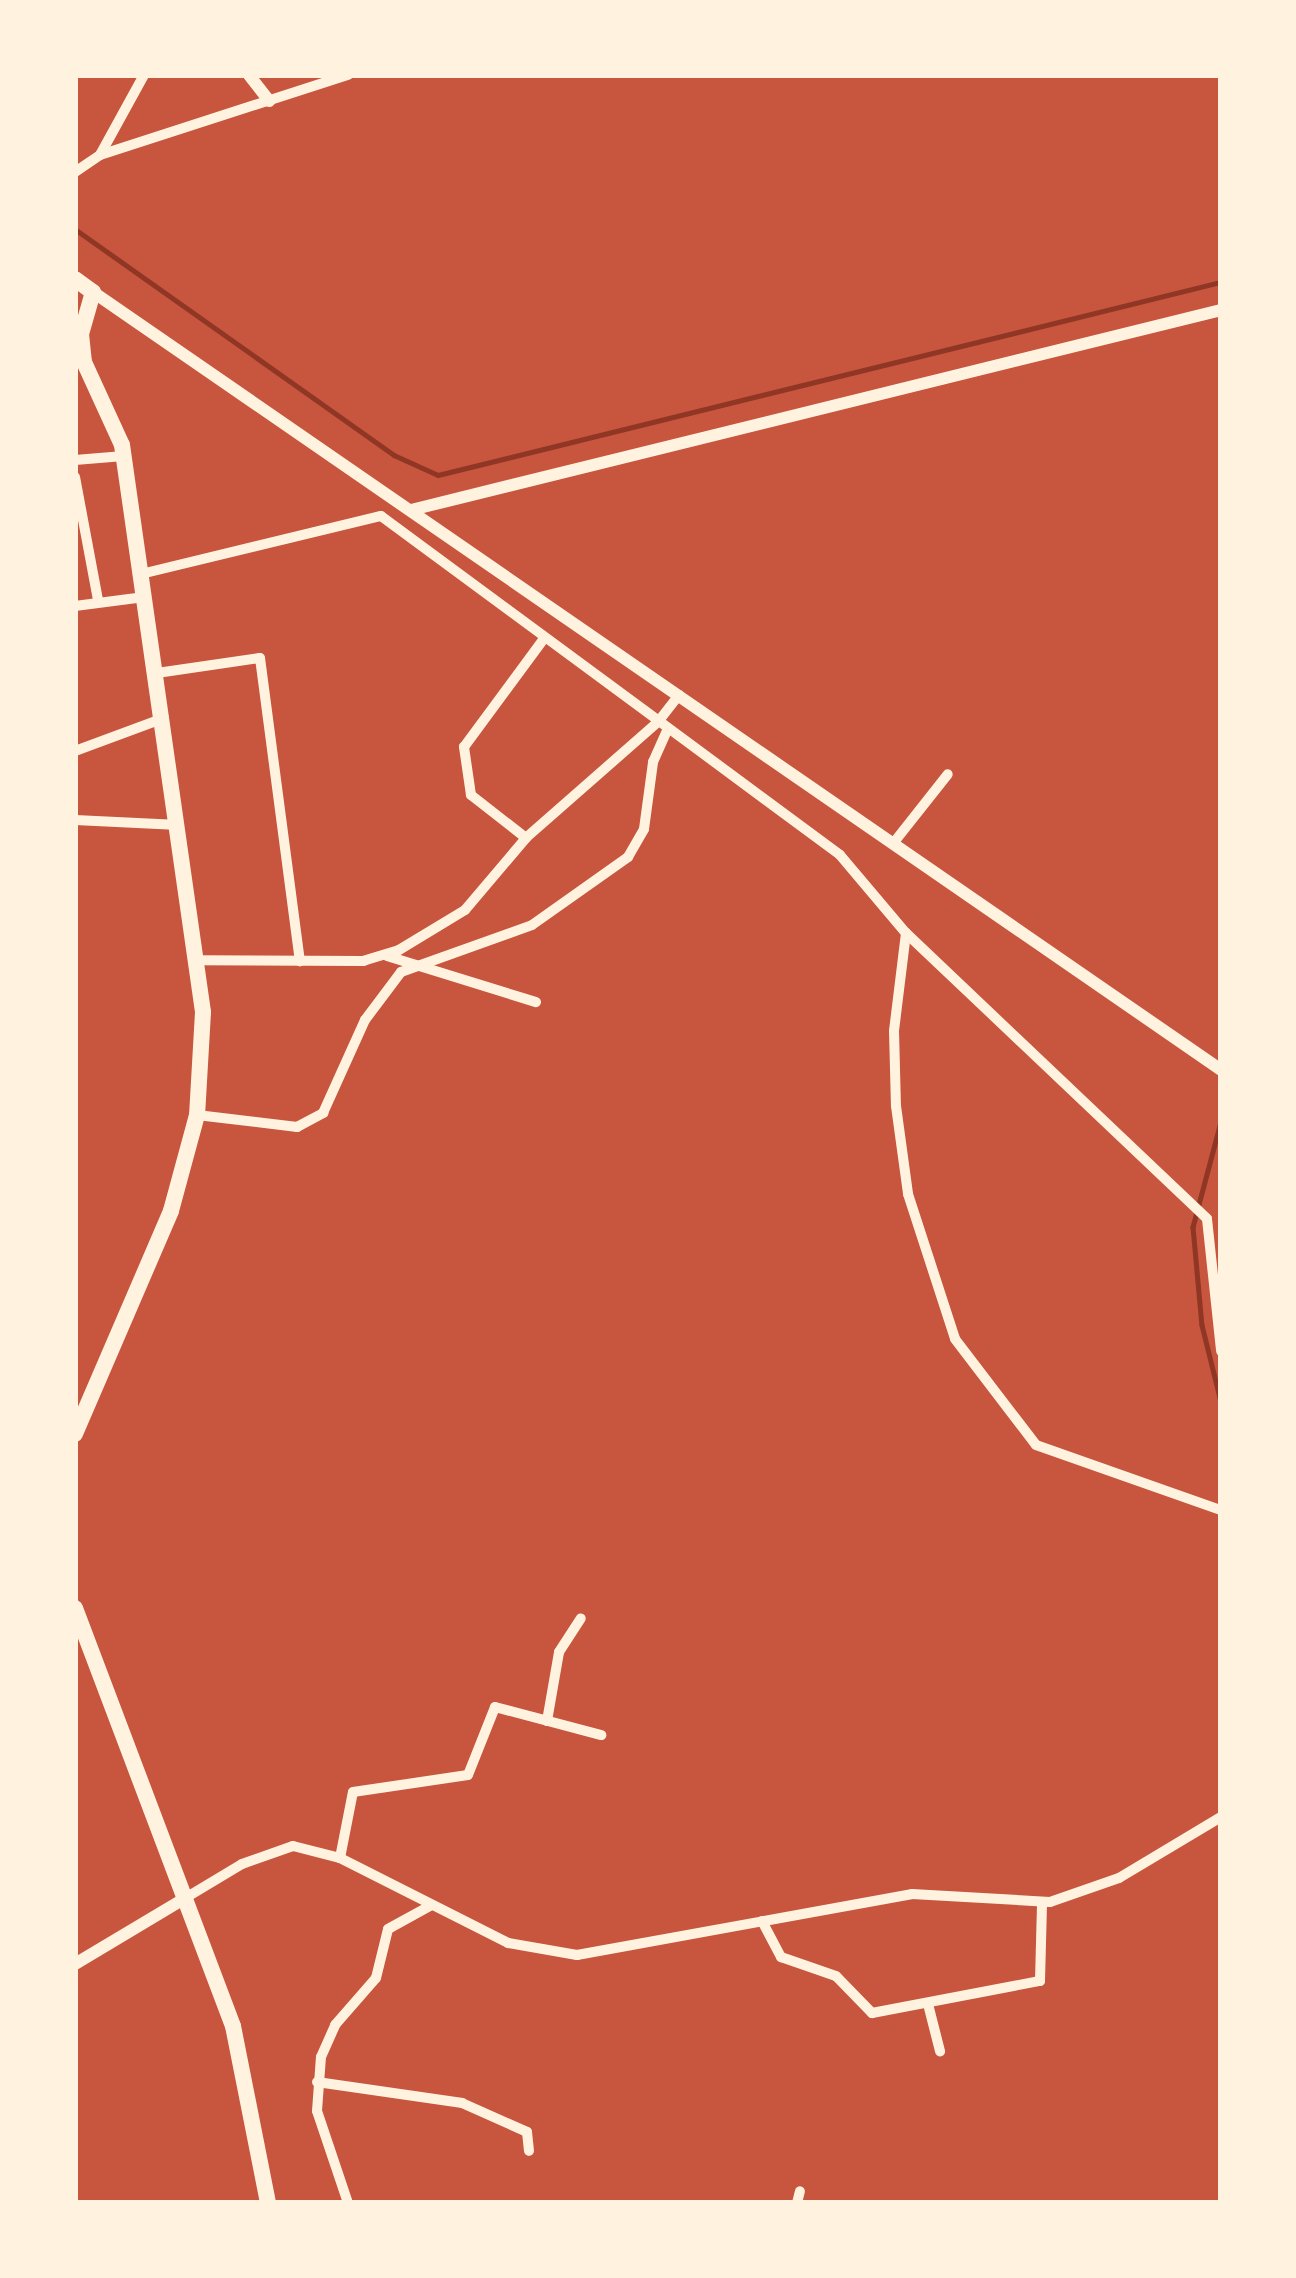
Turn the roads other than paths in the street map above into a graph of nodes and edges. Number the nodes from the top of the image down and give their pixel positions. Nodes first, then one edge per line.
1 (144, 75) edge
2 (249, 75) edge
3 (348, 75) edge
4 (269, 100) junction
5 (100, 155) junction
6 (75, 172) edge
7 (75, 279) edge
8 (93, 292) junction
9 (1221, 310) edge
10 (124, 456) junction
11 (75, 460) edge
12 (75, 477) edge
13 (411, 510) junction
14 (141, 574) junction
15 (144, 597) junction
16 (98, 600) junction
17 (75, 607) edge
18 (543, 640) junction
19 (157, 673) junction
20 (680, 695) junction
21 (164, 718) junction
22 (663, 724) junction
23 (75, 751) edge
24 (943, 778) dead end
25 (75, 820) edge
26 (180, 825) junction
27 (526, 838) junction
28 (896, 841) junction
29 (906, 933) junction
30 (387, 956) junction
31 (197, 960) junction
32 (300, 961) junction
33 (411, 967) junction
34 (536, 1002) dead end
35 (1221, 1070) edge
36 (197, 1115) junction
37 (1221, 1351) edge
38 (75, 1434) edge
39 (1221, 1510) edge
40 (75, 1608) edge
41 (581, 1618) dead end
42 (80, 1641) edge
43 (547, 1721) junction
44 (602, 1735) dead end
45 (1221, 1817) edge
46 (340, 1858) junction
47 (182, 1900) junction
48 (1042, 1902) junction
49 (430, 1906) junction
50 (762, 1922) junction
51 (75, 1964) edge
52 (928, 2005) junction
53 (940, 2051) dead end
54 (317, 2082) junction
55 (529, 2151) dead end
56 (268, 2203) edge
57 (348, 2203) edge

1 - 5 street
2 - 4 street
3 - 4 street
4 - 5 street
5 - 6 street
7 - 8 main road
8 - 10 main road
8 - 13 street
9 - 13 street
10 - 11 street
10 - 14 main road
12 - 16 street
13 - 20 street
14 - 15 main road
14 - 18 street
15 - 16 street
15 - 19 main road
16 - 17 street
18 - 22 street
18 - 27 street
19 - 21 main road
19 - 32 street
20 - 22 street
20 - 28 street
21 - 23 street
21 - 26 main road
22 - 27 street
22 - 29 street
22 - 33 street
24 - 28 street
25 - 26 street
26 - 31 main road
27 - 30 street
28 - 35 street
29 - 37 street
29 - 39 street
30 - 32 street
30 - 33 street
31 - 32 street
31 - 36 main road
33 - 34 street
33 - 36 street
36 - 38 main road
40 - 42 main road
41 - 43 street
42 - 47 main road
43 - 44 street
43 - 46 street
45 - 48 street
46 - 47 street
46 - 49 street
47 - 51 street
47 - 56 main road
48 - 50 street
48 - 52 street
49 - 50 street
49 - 54 street
50 - 52 street
52 - 53 street
54 - 55 street
54 - 57 street

